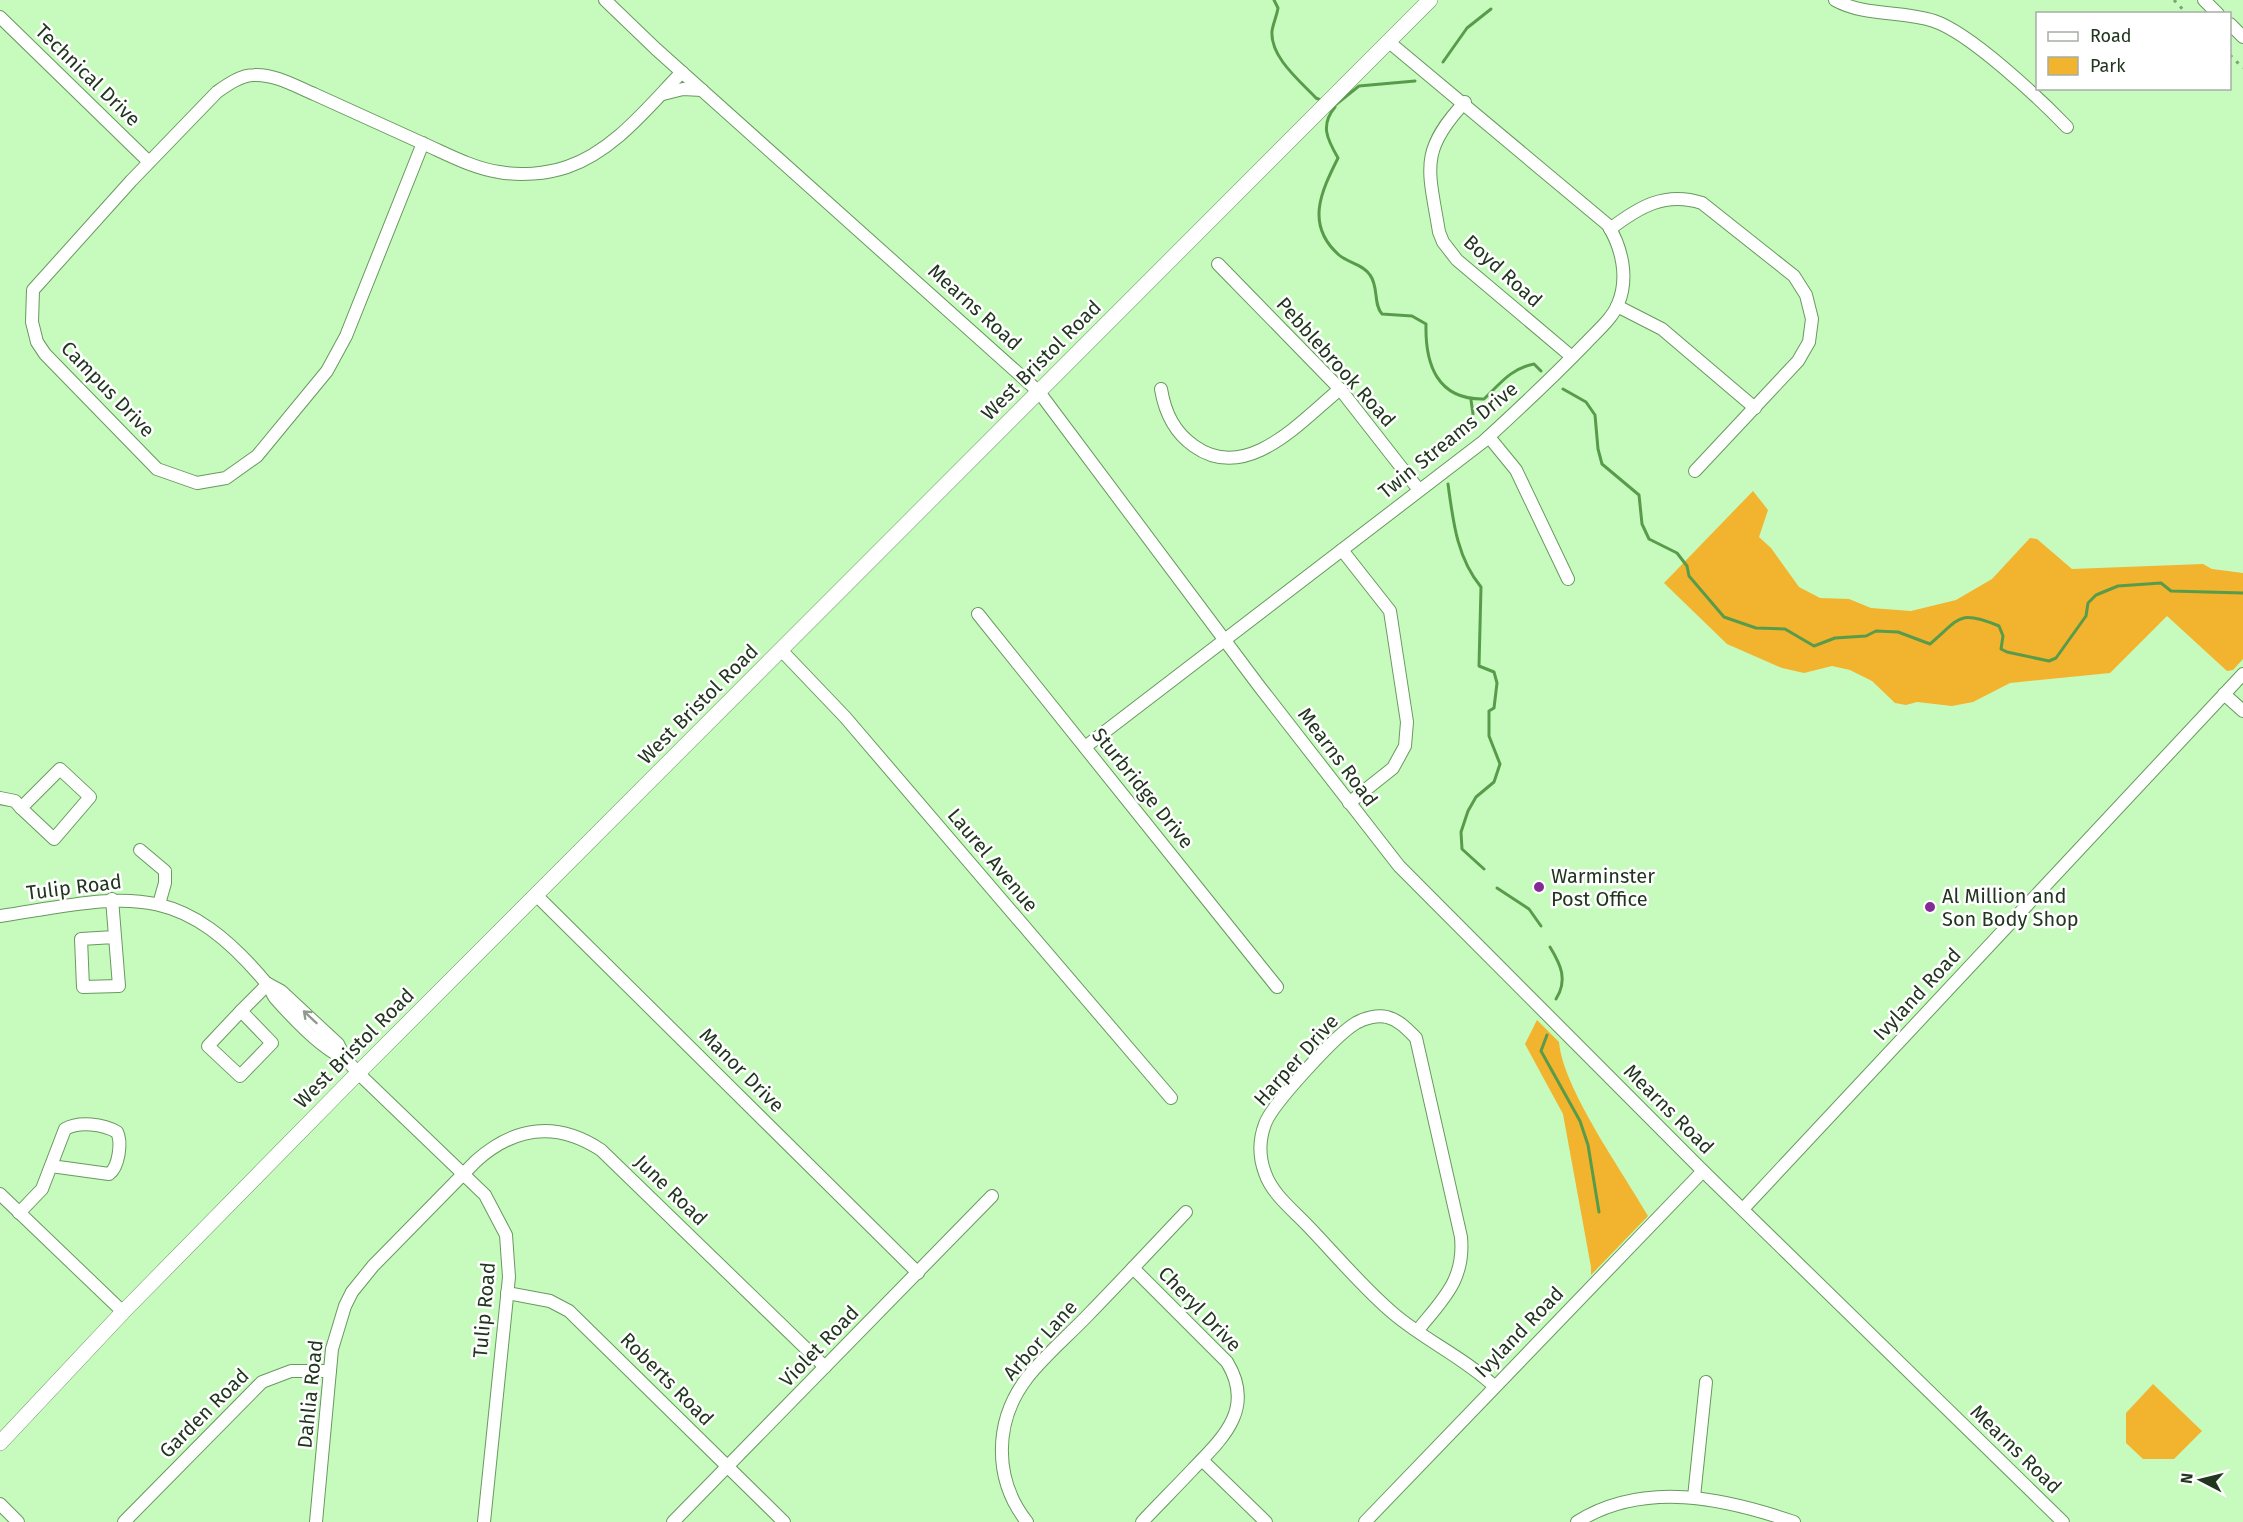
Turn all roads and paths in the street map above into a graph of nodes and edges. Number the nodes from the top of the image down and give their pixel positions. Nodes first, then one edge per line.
1 (605, 0) edge
2 (1430, 0) edge
3 (1835, 0) edge
4 (2204, 0) edge
5 (2216, 12) edge
6 (0, 17) edge
7 (2231, 26) edge
8 (2243, 37) edge
9 (1389, 42) junction
10 (682, 72) junction
11 (702, 90) junction
12 (659, 96) junction
13 (1465, 102) junction
14 (2067, 127) dead end
15 (423, 143) junction
16 (149, 162) junction
17 (1610, 229) junction
18 (1218, 264) dead end
19 (1617, 306) junction
20 (1572, 357) junction
21 (1161, 388) dead end
22 (1340, 389) junction
23 (1039, 392) junction
24 (1755, 408) junction
25 (1489, 437) junction
26 (1695, 471) dead end
27 (1419, 490) junction
28 (1342, 550) junction
29 (1568, 579) dead end
30 (978, 614) dead end
31 (1225, 640) junction
32 (781, 651) junction
33 (2243, 674) edge
34 (2224, 694) junction
35 (2243, 711) edge
36 (1085, 747) junction
37 (0, 798) edge
38 (1349, 803) junction
39 (21, 808) junction
40 (140, 850) dead end
41 (537, 896) junction
42 (112, 899) junction
43 (159, 904) junction
44 (0, 916) edge
45 (114, 937) junction
46 (268, 984) junction
47 (1277, 987) dead end
48 (241, 1011) junction
49 (358, 1073) junction
50 (1171, 1098) dead end
51 (51, 1166) junction
52 (1703, 1171) junction
53 (463, 1173) junction
54 (0, 1194) edge
55 (992, 1196) dead end
56 (1743, 1209) junction
57 (1186, 1212) dead end
58 (19, 1213) junction
59 (1133, 1268) junction
60 (918, 1273) junction
61 (507, 1293) junction
62 (123, 1311) junction
63 (1418, 1330) junction
64 (825, 1367) junction
65 (330, 1371) junction
66 (1706, 1382) dead end
67 (1494, 1386) junction
68 (0, 1443) edge
69 (1202, 1460) junction
70 (728, 1466) junction
71 (1694, 1497) junction
72 (0, 1504) edge
73 (18, 1522) edge
74 (124, 1522) edge
75 (316, 1522) edge
76 (484, 1522) edge
77 (673, 1522) edge
78 (784, 1522) edge
79 (1027, 1522) edge
80 (1142, 1522) edge
81 (1266, 1522) edge
82 (1365, 1522) edge
83 (1577, 1522) edge
84 (1794, 1522) edge
85 (2063, 1522) edge

1 - 10 street, Mearns Road
2 - 9 main road, West Bristol Road
3 - 14 street
4 - 5 street
6 - 16 street, Technical Drive
7 - 8 street
9 - 13 street, Twin Streams Drive
9 - 23 main road, West Bristol Road
10 - 11 street, Mearns Road
10 - 12 street, Campus Drive
11 - 12 street
11 - 23 street, Mearns Road
12 - 15 street, Campus Drive
13 - 17 street, Twin Streams Drive
13 - 20 street, Boyd Road
15 - 16 street, Campus Drive
15 - 16 street, Campus Drive
17 - 19 street, Twin Streams Drive
17 - 24 street
18 - 22 street, Pebblebrook Road
19 - 20 street, Twin Streams Drive
19 - 24 street
20 - 25 street, Twin Streams Drive
21 - 22 street
22 - 27 street, Pebblebrook Road
23 - 31 street, Mearns Road
23 - 32 main road, West Bristol Road
24 - 26 street
25 - 27 street, Twin Streams Drive
25 - 29 street
27 - 28 street, Twin Streams Drive
28 - 31 street, Twin Streams Drive
28 - 38 street
30 - 36 street, Sturbridge Drive
31 - 36 street, Twin Streams Drive
31 - 38 street, Mearns Road
32 - 41 main road, West Bristol Road
32 - 50 street, Laurel Avenue
33 - 34 street, Ivyland Road
34 - 35 street
34 - 56 street, Ivyland Road
36 - 47 street, Sturbridge Drive
37 - 39 street
38 - 52 street, Mearns Road
39 - 39 street
40 - 43 street
41 - 49 main road, West Bristol Road
41 - 60 street, Manor Drive
42 - 43 street, Tulip Road
42 - 44 street, Tulip Road
42 - 45 street
43 - 46 street, Tulip Road
45 - 45 street
46 - 48 street
46 - 49 street, Tulip Road
48 - 48 street
49 - 53 street, Tulip Road
49 - 62 main road, West Bristol Road
51 - 51 street
51 - 58 street
52 - 56 street, Mearns Road
52 - 67 street, Ivyland Road
53 - 61 street, Tulip Road
53 - 64 street, June Road
53 - 65 street, Dahlia Road
54 - 58 street
55 - 60 street, Violet Road
56 - 85 street, Mearns Road
57 - 59 street, Arbor Lane
58 - 62 street
59 - 69 street, Cheryl Drive
59 - 79 street, Arbor Lane
60 - 64 street, Violet Road
61 - 70 street, Roberts Road
61 - 76 street, Tulip Road
62 - 68 main road, West Bristol Road
63 - 63 street, Harper Drive
63 - 67 street, Harper Drive
64 - 70 street, Violet Road
65 - 74 street, Garden Road
65 - 75 street, Dahlia Road
66 - 71 street
67 - 82 street, Ivyland Road
69 - 80 street, Cheryl Drive
69 - 81 street
70 - 77 street, Violet Road
70 - 78 street, Roberts Road
71 - 83 street
71 - 84 street
72 - 73 street

